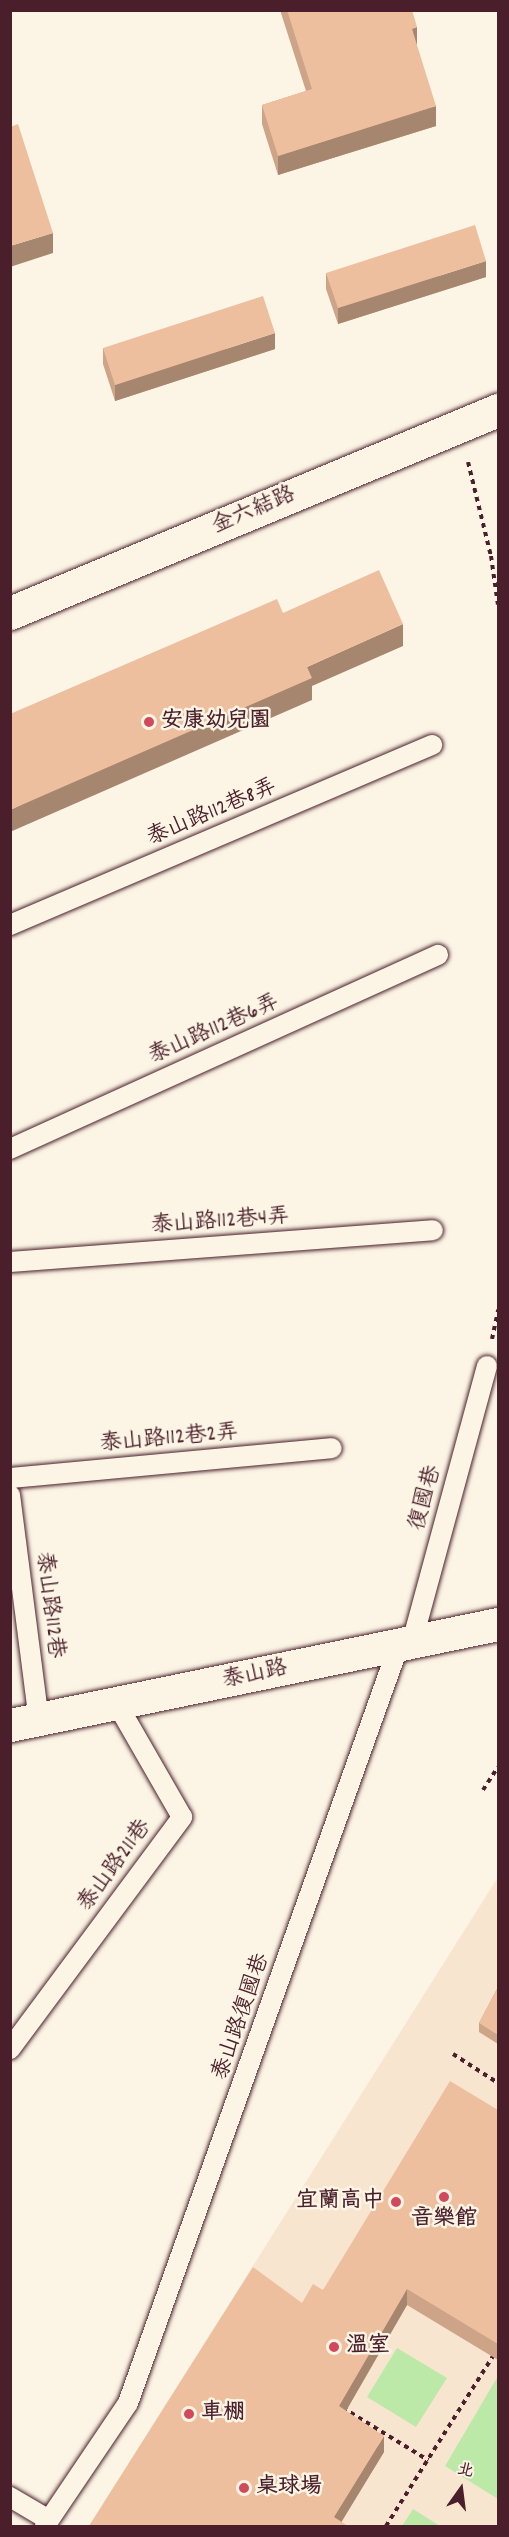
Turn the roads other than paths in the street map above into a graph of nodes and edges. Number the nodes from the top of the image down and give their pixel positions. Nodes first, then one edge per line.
1 (498, 410) edge
2 (10, 613) edge
3 (432, 745) dead end
4 (10, 925) edge
5 (438, 955) dead end
6 (10, 1149) edge
7 (433, 1230) dead end
8 (10, 1262) edge
9 (486, 1366) dead end
10 (332, 1448) dead end
11 (10, 1478) edge
12 (10, 1495) edge
13 (498, 1624) edge
14 (405, 1644) junction
15 (117, 1704) junction
16 (25, 1723) edge
17 (10, 2049) edge
18 (10, 2497) edge
19 (47, 2523) edge

1 - 2 street, 金六結路
3 - 4 lane, 泰山路112巷8弄
5 - 6 lane, 泰山路112巷6弄
7 - 8 lane, 泰山路112巷4弄
9 - 14 lane, 復國巷
10 - 11 lane, 泰山路112巷2弄
12 - 16 lane, 泰山路112巷
13 - 14 street, 泰山路
14 - 15 street, 泰山路
14 - 19 lane, 泰山路復國巷
15 - 16 street, 泰山路
15 - 17 lane, 泰山路211巷
18 - 19 lane

